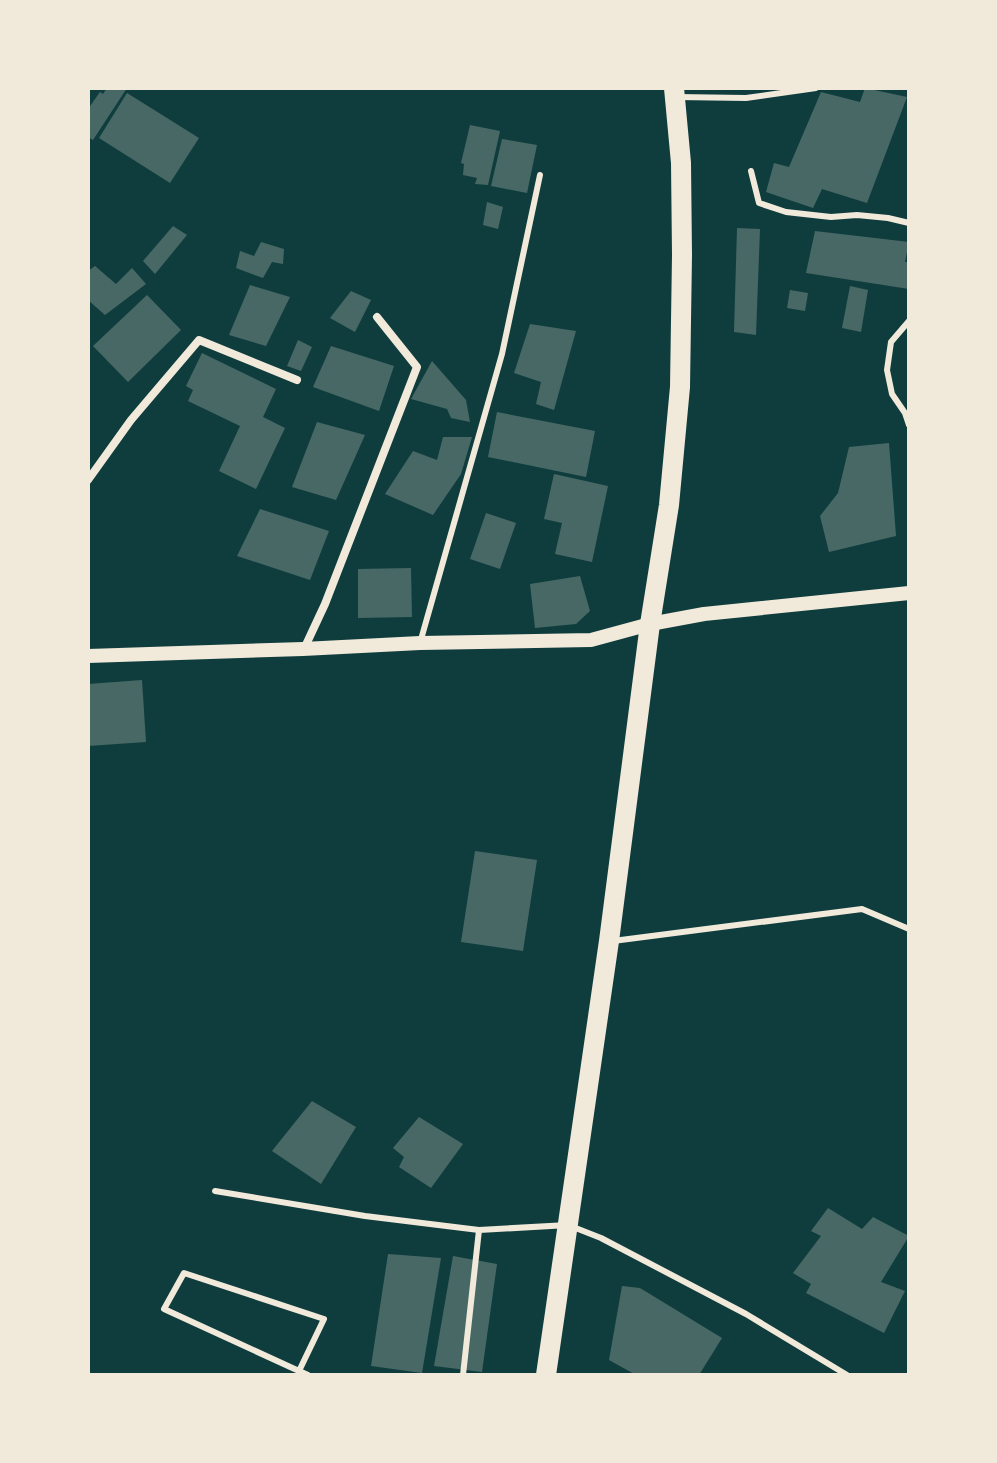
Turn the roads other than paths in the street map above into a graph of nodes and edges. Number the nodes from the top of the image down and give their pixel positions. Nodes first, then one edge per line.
1 (816, 88) edge
2 (674, 92) edge
3 (751, 171) dead end
4 (540, 175) dead end
5 (909, 223) edge
6 (377, 317) dead end
7 (909, 321) edge
8 (297, 380) dead end
9 (909, 425) edge
10 (88, 480) edge
11 (909, 593) edge
12 (650, 624) junction
13 (420, 643) junction
14 (303, 649) junction
15 (88, 656) edge
16 (909, 929) edge
17 (609, 941) junction
18 (215, 1191) dead end
19 (568, 1225) junction
20 (479, 1230) junction
21 (299, 1371) junction
22 (308, 1375) edge
23 (463, 1375) edge
24 (546, 1375) edge
25 (847, 1375) edge

1 - 2 lane
2 - 12 main road
3 - 5 lane
4 - 13 lane
6 - 14 street
7 - 9 lane
8 - 10 street
11 - 12 street
12 - 13 street
12 - 17 main road
13 - 14 street
14 - 15 street
16 - 17 lane
17 - 19 main road
18 - 20 lane
19 - 20 lane
19 - 24 main road
19 - 25 lane
20 - 23 lane
21 - 21 lane
21 - 22 lane

